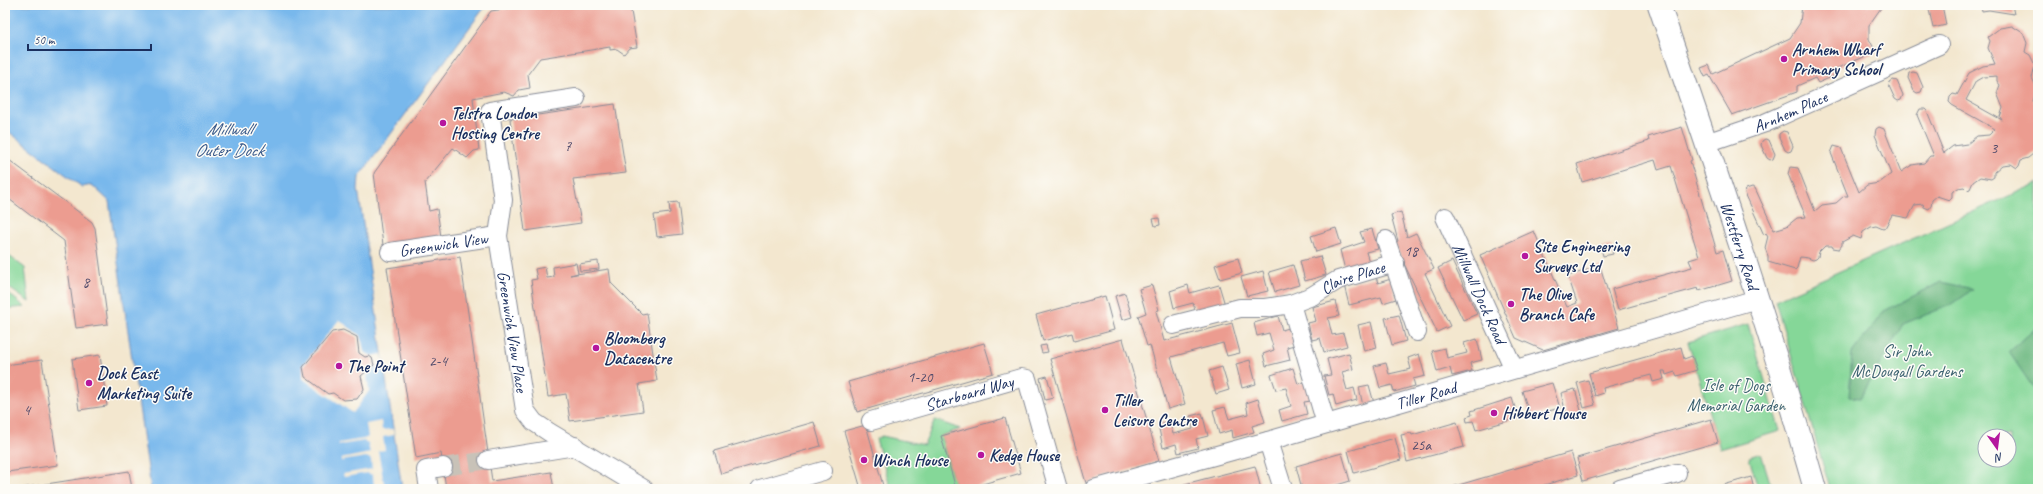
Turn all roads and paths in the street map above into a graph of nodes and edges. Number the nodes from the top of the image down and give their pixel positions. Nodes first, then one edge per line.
1 (1659, 5) edge
2 (1938, 45) dead end
3 (576, 98) dead end
4 (1706, 143) junction
5 (1445, 217) dead end
6 (498, 236) junction
7 (1386, 240) dead end
8 (390, 252) dead end
9 (1395, 264) junction
10 (1757, 299) junction
11 (1291, 304) junction
12 (1173, 325) dead end
13 (1417, 332) dead end
14 (1514, 369) junction
15 (871, 421) dead end
16 (1326, 424) junction
17 (1268, 441) junction
18 (575, 446) junction
19 (488, 460) tunnel mouth
20 (443, 467) tunnel mouth
21 (823, 471) dead end
22 (1677, 474) dead end
23 (429, 489) edge
24 (644, 489) edge
25 (760, 489) edge
26 (1058, 489) edge
27 (1094, 489) edge
28 (1283, 489) edge
29 (1620, 489) edge
30 (1815, 489) edge

1 - 4 main road, Westferry Road
2 - 4 street, Arnhem Place
3 - 6 street, Greenwich View Place
4 - 10 main road, Westferry Road
5 - 14 street, Millwall Dock Road
6 - 8 street, Greenwich View
6 - 18 street, Greenwich View Place
7 - 9 street
9 - 11 street, Claire Place
9 - 13 street, Claire Place
10 - 14 street, Tiller Road
10 - 30 main road, Westferry Road
11 - 12 street, Claire Place
11 - 16 street
14 - 16 street, Tiller Road
15 - 26 street, Starboard Way
16 - 17 street, Tiller Road
17 - 27 street, Tiller Road
17 - 28 street
18 - 19 street
18 - 24 street, Greenwich View Place
20 - 23 street
21 - 25 street
22 - 29 street

